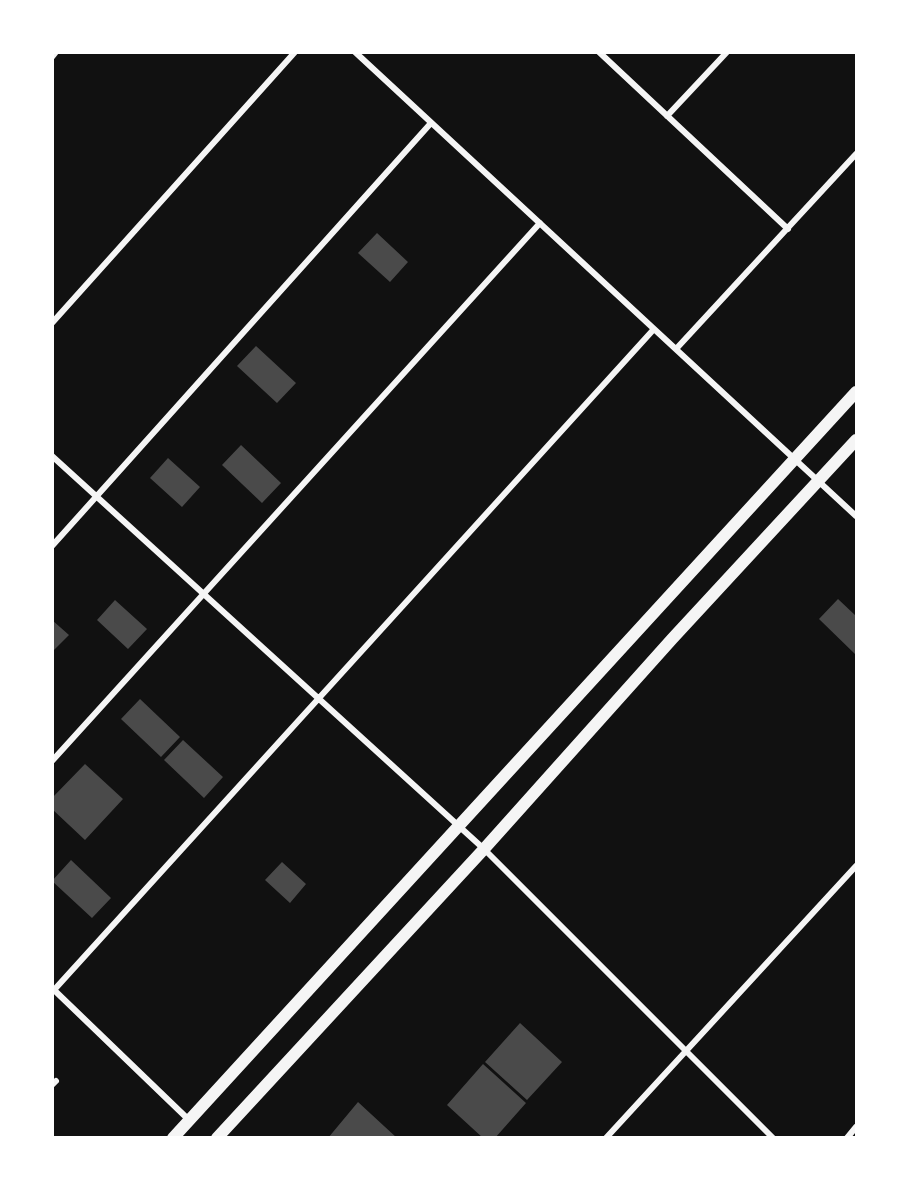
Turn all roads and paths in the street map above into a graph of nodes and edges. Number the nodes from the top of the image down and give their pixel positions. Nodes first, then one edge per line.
1 (56, 52) edge
2 (295, 52) edge
3 (355, 52) edge
4 (599, 52) edge
5 (727, 52) edge
6 (52, 57) edge
7 (667, 116) junction
8 (431, 123) junction
9 (856, 154) edge
10 (540, 223) junction
11 (788, 229) junction
12 (52, 323) edge
13 (654, 329) junction
14 (676, 349) junction
15 (856, 392) edge
16 (856, 440) edge
17 (52, 456) edge
18 (795, 459) junction
19 (818, 481) junction
20 (98, 498) junction
21 (856, 516) edge
22 (52, 546) edge
23 (205, 596) junction
24 (318, 699) junction
25 (52, 761) edge
26 (459, 826) junction
27 (484, 849) junction
28 (856, 866) edge
29 (53, 989) edge
30 (685, 1051) junction
31 (189, 1120) junction
32 (856, 1127) edge
33 (173, 1137) edge
34 (217, 1137) edge
35 (606, 1137) edge
36 (773, 1137) edge
37 (847, 1137) edge

1 - 6 street
2 - 12 street
3 - 8 street
4 - 7 street
5 - 7 street
7 - 11 street
8 - 10 street
8 - 20 street
9 - 11 street
10 - 13 street
10 - 23 street
11 - 14 street
13 - 14 street
13 - 24 street
14 - 18 street
15 - 18 main road
16 - 19 main road
17 - 20 street
18 - 19 street
18 - 26 main road
19 - 21 street
19 - 27 main road
20 - 22 street
20 - 23 street
23 - 24 street
23 - 25 street
24 - 26 street
24 - 29 street
26 - 27 street
26 - 31 main road
27 - 30 street
27 - 34 main road
28 - 30 street
29 - 31 street
30 - 35 street
30 - 36 street
31 - 33 main road
32 - 37 street

